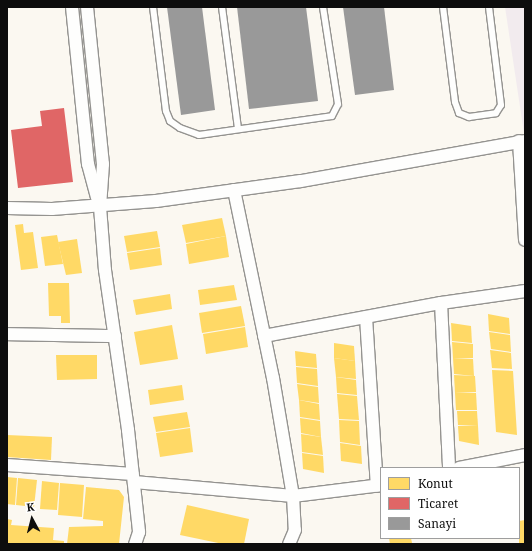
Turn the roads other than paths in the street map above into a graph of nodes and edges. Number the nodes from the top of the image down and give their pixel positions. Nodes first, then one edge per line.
1 (72, 7) edge
2 (87, 7) edge
3 (153, 7) edge
4 (222, 7) edge
5 (323, 7) edge
6 (443, 7) edge
7 (489, 7) edge
8 (238, 128) junction
9 (522, 141) edge
10 (234, 190) junction
11 (100, 207) junction
12 (7, 208) edge
13 (525, 240) edge
14 (525, 291) edge
15 (441, 304) junction
16 (366, 317) junction
17 (7, 334) edge
18 (115, 336) junction
19 (264, 336) junction
20 (525, 455) edge
21 (7, 465) edge
22 (449, 467) edge
23 (464, 467) edge
24 (133, 478) junction
25 (379, 485) edge
26 (293, 496) junction
27 (135, 544) edge
28 (289, 544) edge

1 - 11 street
2 - 11 street
3 - 8 lane
4 - 8 lane
5 - 8 lane
6 - 7 lane
9 - 10 street
9 - 13 street
10 - 11 street
10 - 19 street
11 - 12 street
11 - 18 street
14 - 15 street
15 - 16 street
15 - 22 street
16 - 19 street
16 - 25 street
17 - 18 street
18 - 24 street
19 - 26 street
20 - 23 street
21 - 24 street
24 - 26 street
24 - 27 street
25 - 26 street
26 - 28 street

